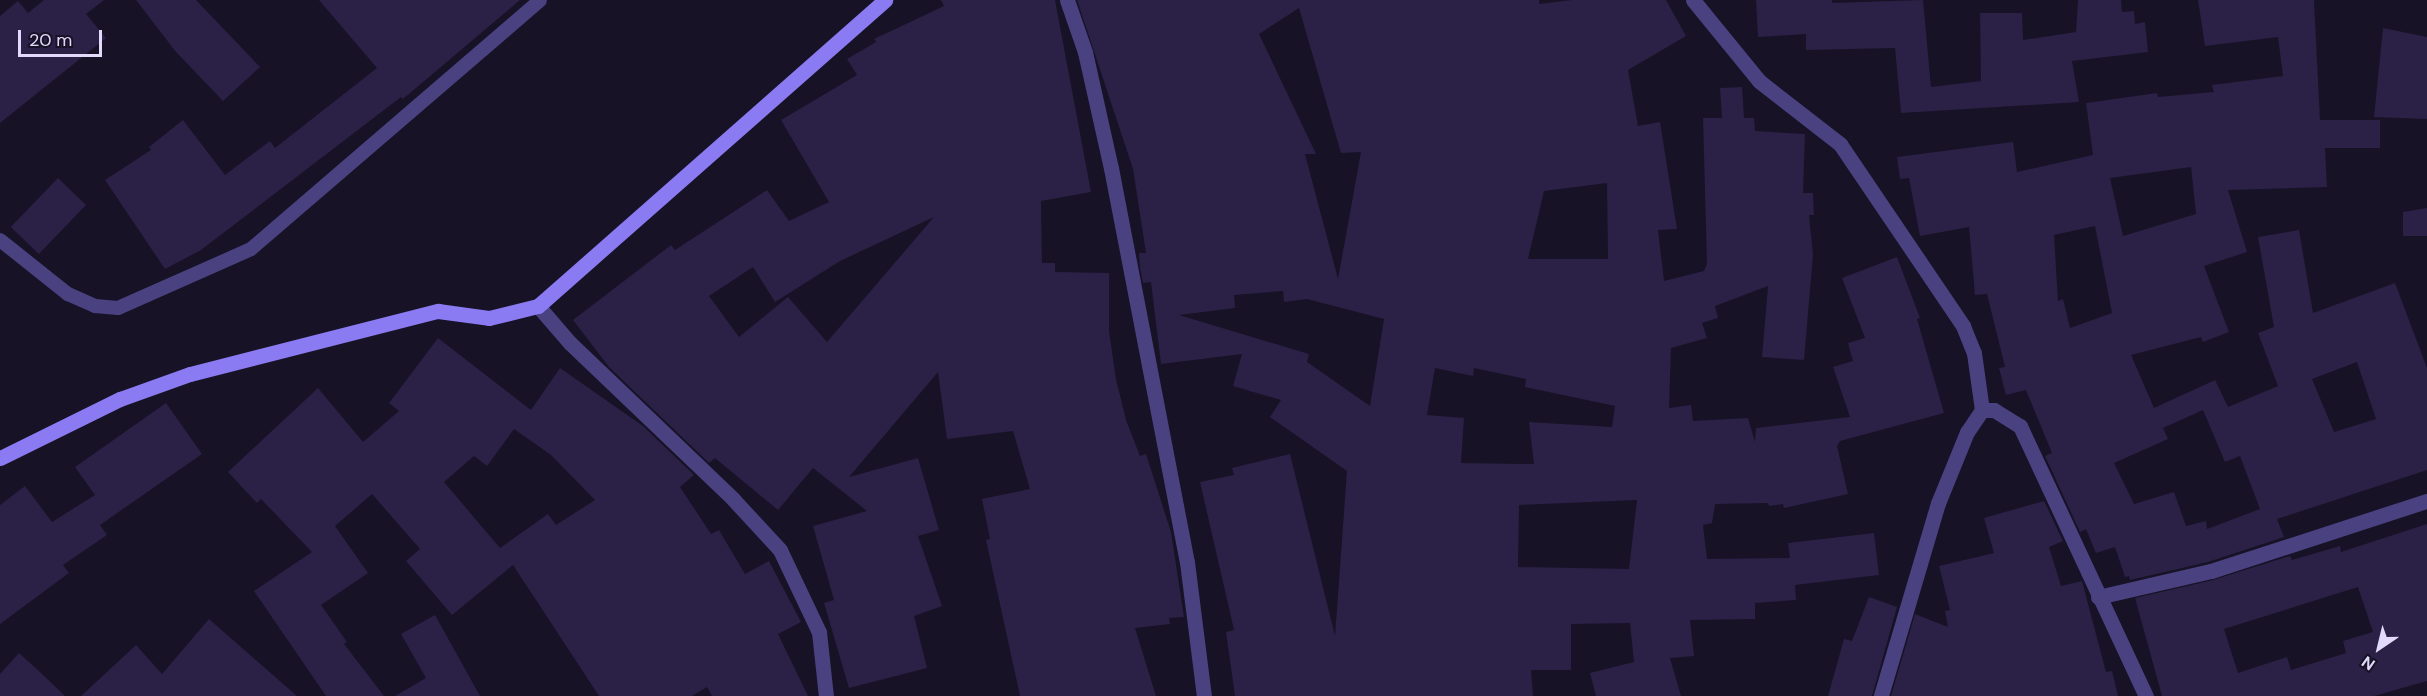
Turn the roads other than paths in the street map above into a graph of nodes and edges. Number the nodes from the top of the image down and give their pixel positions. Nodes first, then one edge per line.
1 (540, 0) edge
2 (885, 0) edge
3 (1067, 0) edge
4 (1693, 0) edge
5 (0, 240) edge
6 (538, 306) junction
7 (1982, 410) junction
8 (0, 458) edge
9 (2427, 501) edge
10 (2098, 597) junction
11 (826, 696) edge
12 (1204, 696) edge
13 (1881, 696) edge
14 (2146, 696) edge

1 - 5 lane
2 - 6 main road
3 - 12 street
4 - 7 street
6 - 8 main road
6 - 11 street
7 - 10 street
7 - 13 street
9 - 10 street
10 - 14 street

